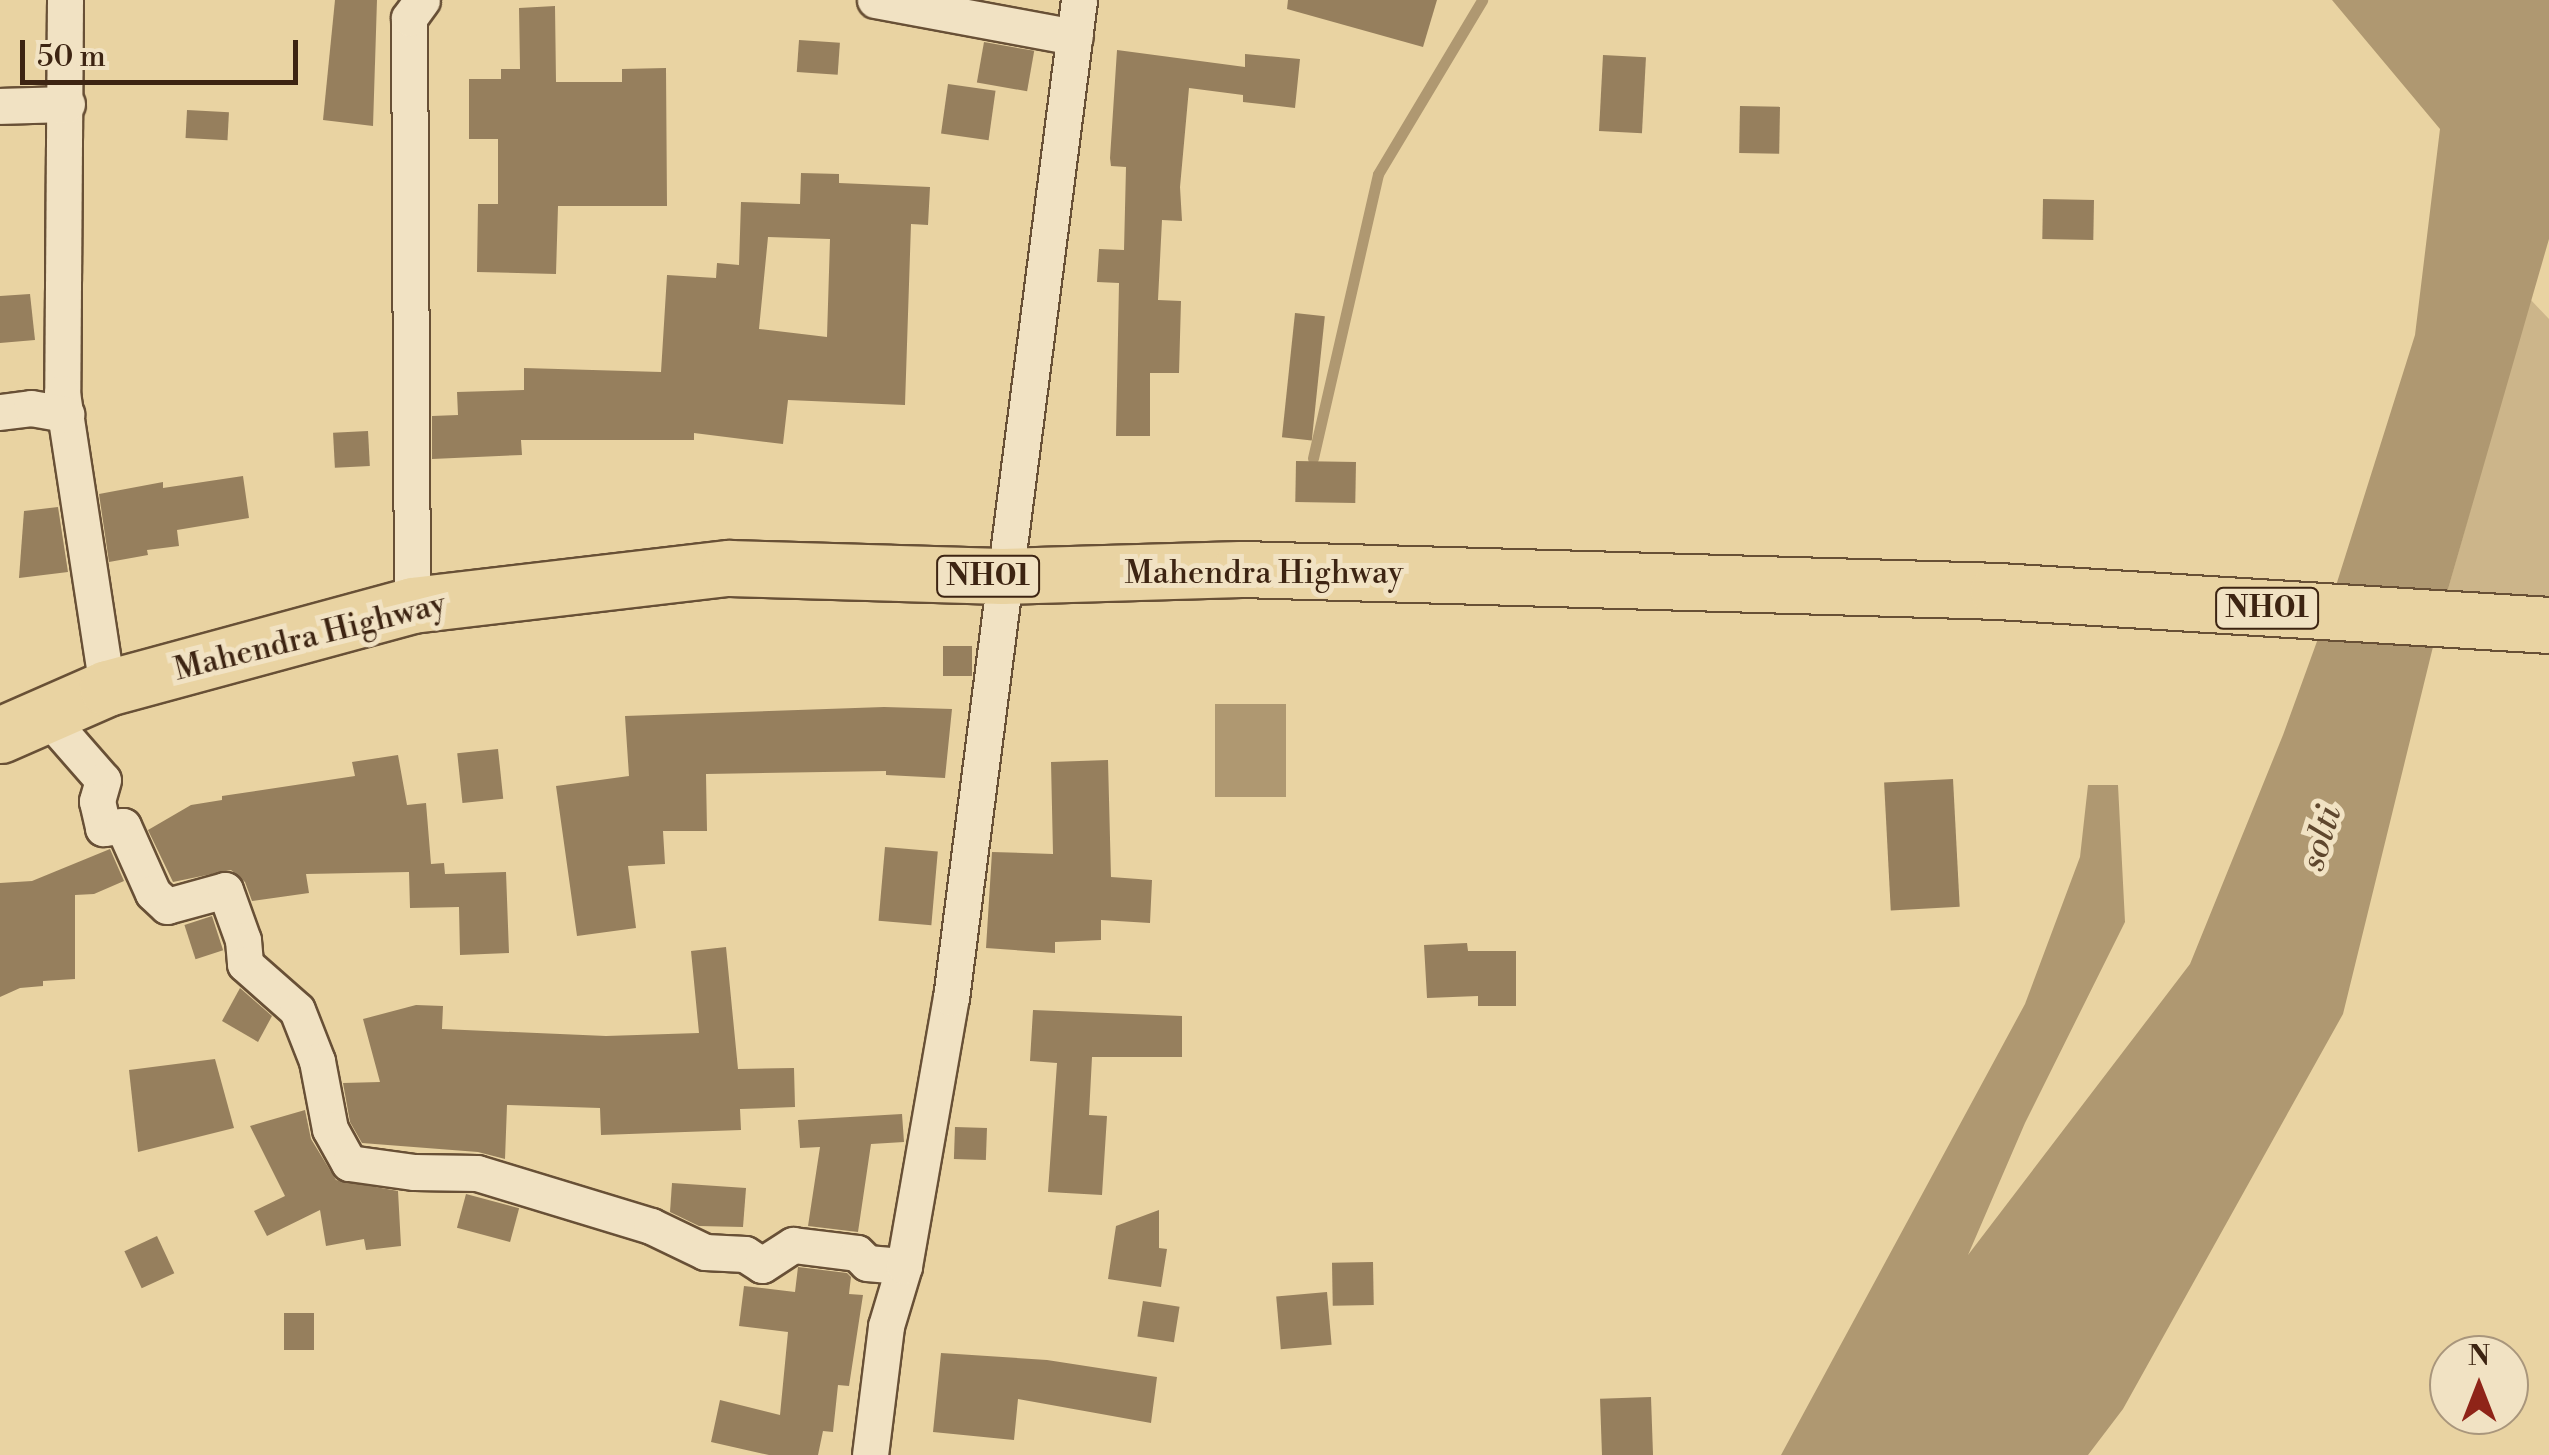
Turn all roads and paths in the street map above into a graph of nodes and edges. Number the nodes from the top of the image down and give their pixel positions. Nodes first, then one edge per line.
1 (65, 0) edge
2 (422, 0) edge
3 (875, 0) edge
4 (1079, 0) edge
5 (1075, 37) junction
6 (67, 104) junction
7 (0, 106) edge
8 (0, 412) edge
9 (66, 414) junction
10 (1002, 576) junction
11 (412, 605) junction
12 (2542, 624) edge
13 (107, 688) junction
14 (23, 725) edge
15 (904, 1266) junction
16 (870, 1455) edge

1 - 6 street
2 - 11 street
3 - 5 street
4 - 5 street
5 - 10 street
6 - 7 street
6 - 9 street
8 - 9 street
9 - 13 street
10 - 11 highway, Mahendra Highway / NH01
10 - 12 highway, Mahendra Highway / NH01
10 - 15 street
11 - 13 highway, Mahendra Highway / NH01
13 - 14 highway, Mahendra Highway / NH01
14 - 15 street
15 - 16 street

